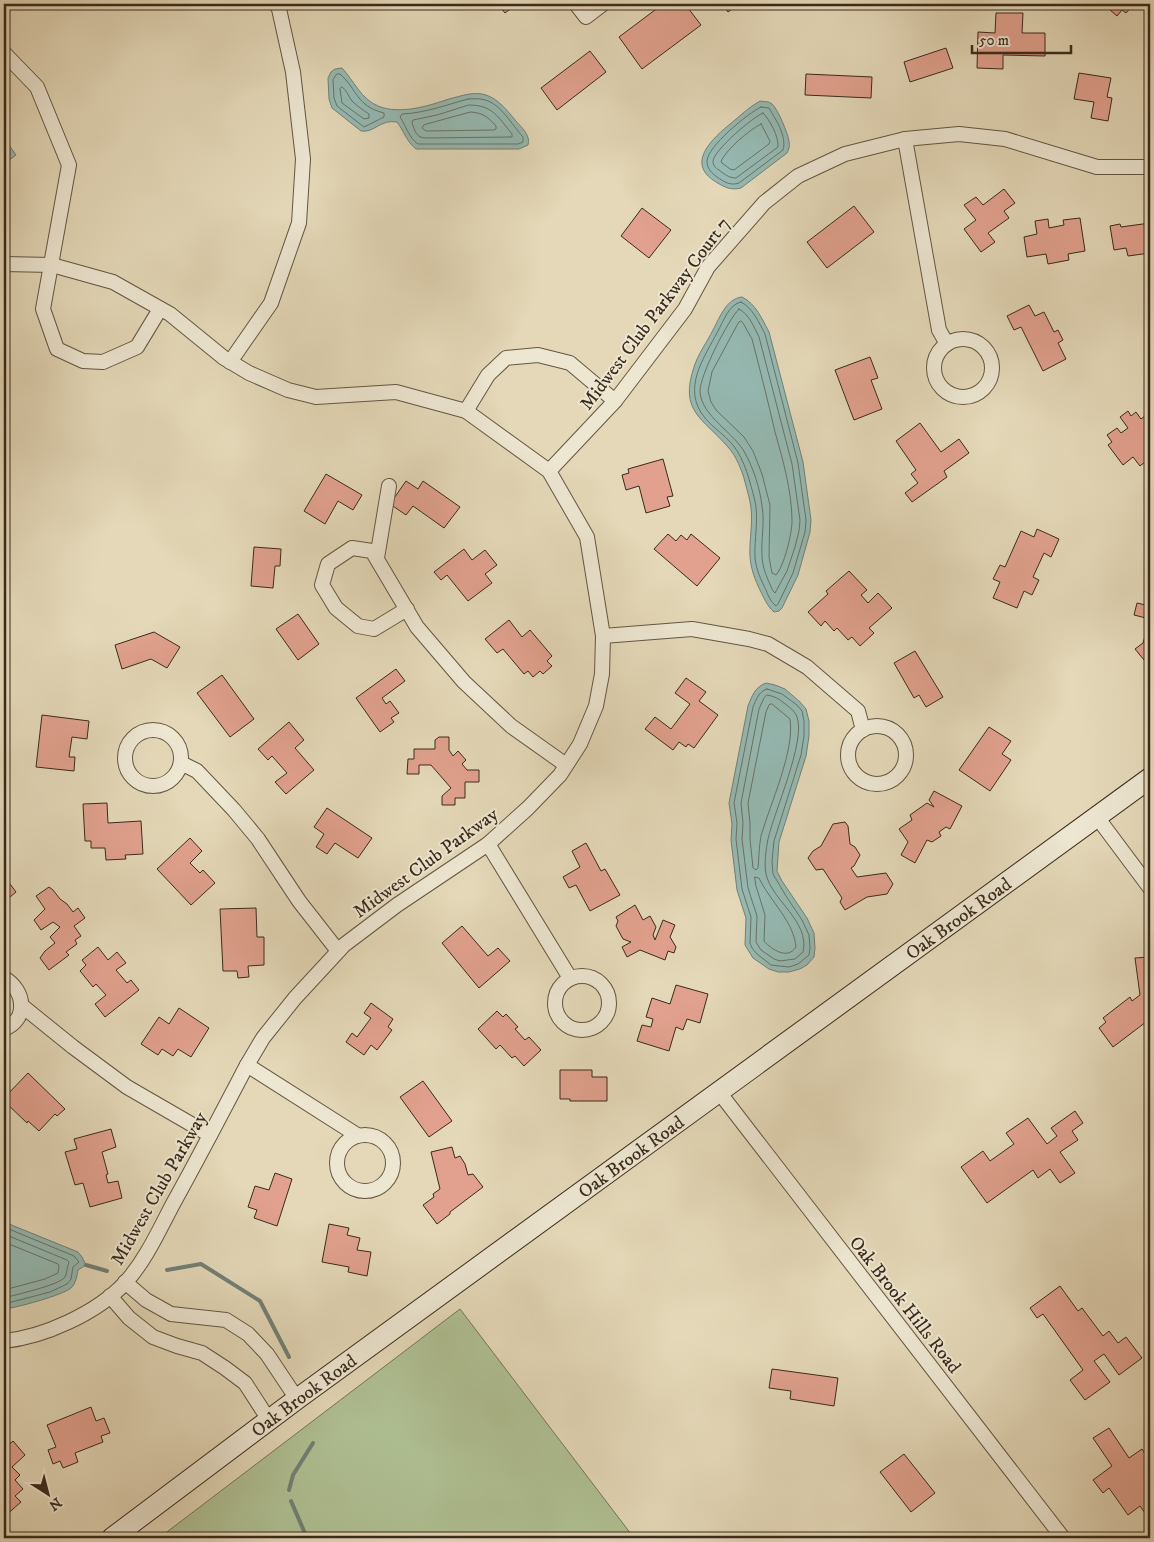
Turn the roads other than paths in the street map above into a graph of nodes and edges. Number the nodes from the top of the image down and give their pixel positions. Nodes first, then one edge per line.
1 (276, 4) edge
2 (576, 4) edge
3 (603, 4) edge
4 (4, 53) edge
5 (905, 139) junction
6 (1150, 167) edge
7 (4, 264) edge
8 (52, 265) junction
9 (160, 309) junction
10 (947, 344) junction
11 (230, 362) junction
12 (615, 401) junction
13 (466, 411) junction
14 (549, 472) junction
15 (389, 486) dead end
16 (377, 558) junction
17 (407, 610) junction
18 (603, 636) junction
19 (863, 730) junction
20 (180, 763) junction
21 (566, 766) junction
22 (1150, 778) edge
23 (1096, 817) junction
24 (488, 844) junction
25 (1150, 888) edge
26 (338, 951) junction
27 (4, 978) edge
28 (570, 978) junction
29 (21, 1005) junction
30 (4, 1029) edge
31 (247, 1065) junction
32 (719, 1092) junction
33 (210, 1135) junction
34 (356, 1136) junction
35 (125, 1282) junction
36 (110, 1296) junction
37 (4, 1341) edge
38 (297, 1399) junction
39 (269, 1420) junction
40 (112, 1538) edge
41 (1063, 1538) edge

1 - 11 street
2 - 3 street
4 - 8 street
5 - 6 street, Midwest Club Parkway Court 7
5 - 10 street
5 - 12 street, Midwest Club Parkway Court 7
7 - 8 street, Midwest Club Parkway
8 - 9 street, Midwest Club Parkway
8 - 9 street
9 - 11 street, Midwest Club Parkway
10 - 10 street
11 - 13 street, Midwest Club Parkway
12 - 13 street
12 - 14 street, Midwest Club Parkway Court 7
13 - 14 street, Midwest Club Parkway
14 - 18 street, Midwest Club Parkway
15 - 16 street
16 - 17 street
16 - 17 street
17 - 21 street
18 - 19 street
18 - 21 street, Midwest Club Parkway
19 - 19 street
20 - 20 street
20 - 26 street
21 - 24 street, Midwest Club Parkway
22 - 23 main road, Oak Brook Road
23 - 25 street
23 - 32 main road, Oak Brook Road
24 - 26 street, Midwest Club Parkway
24 - 28 street
26 - 31 street, Midwest Club Parkway
27 - 29 street
28 - 28 street
29 - 30 street
29 - 33 street
31 - 33 street, Midwest Club Parkway
31 - 34 street
32 - 38 main road, Oak Brook Road
32 - 41 street, Oak Brook Hills Road
33 - 35 street, Midwest Club Parkway
34 - 34 street
35 - 36 street, Midwest Club Parkway
35 - 38 street, Midwest Club Parkway
36 - 37 street, Midwest Club Parkway
36 - 39 street
38 - 39 main road, Oak Brook Road
39 - 40 main road, Oak Brook Road

